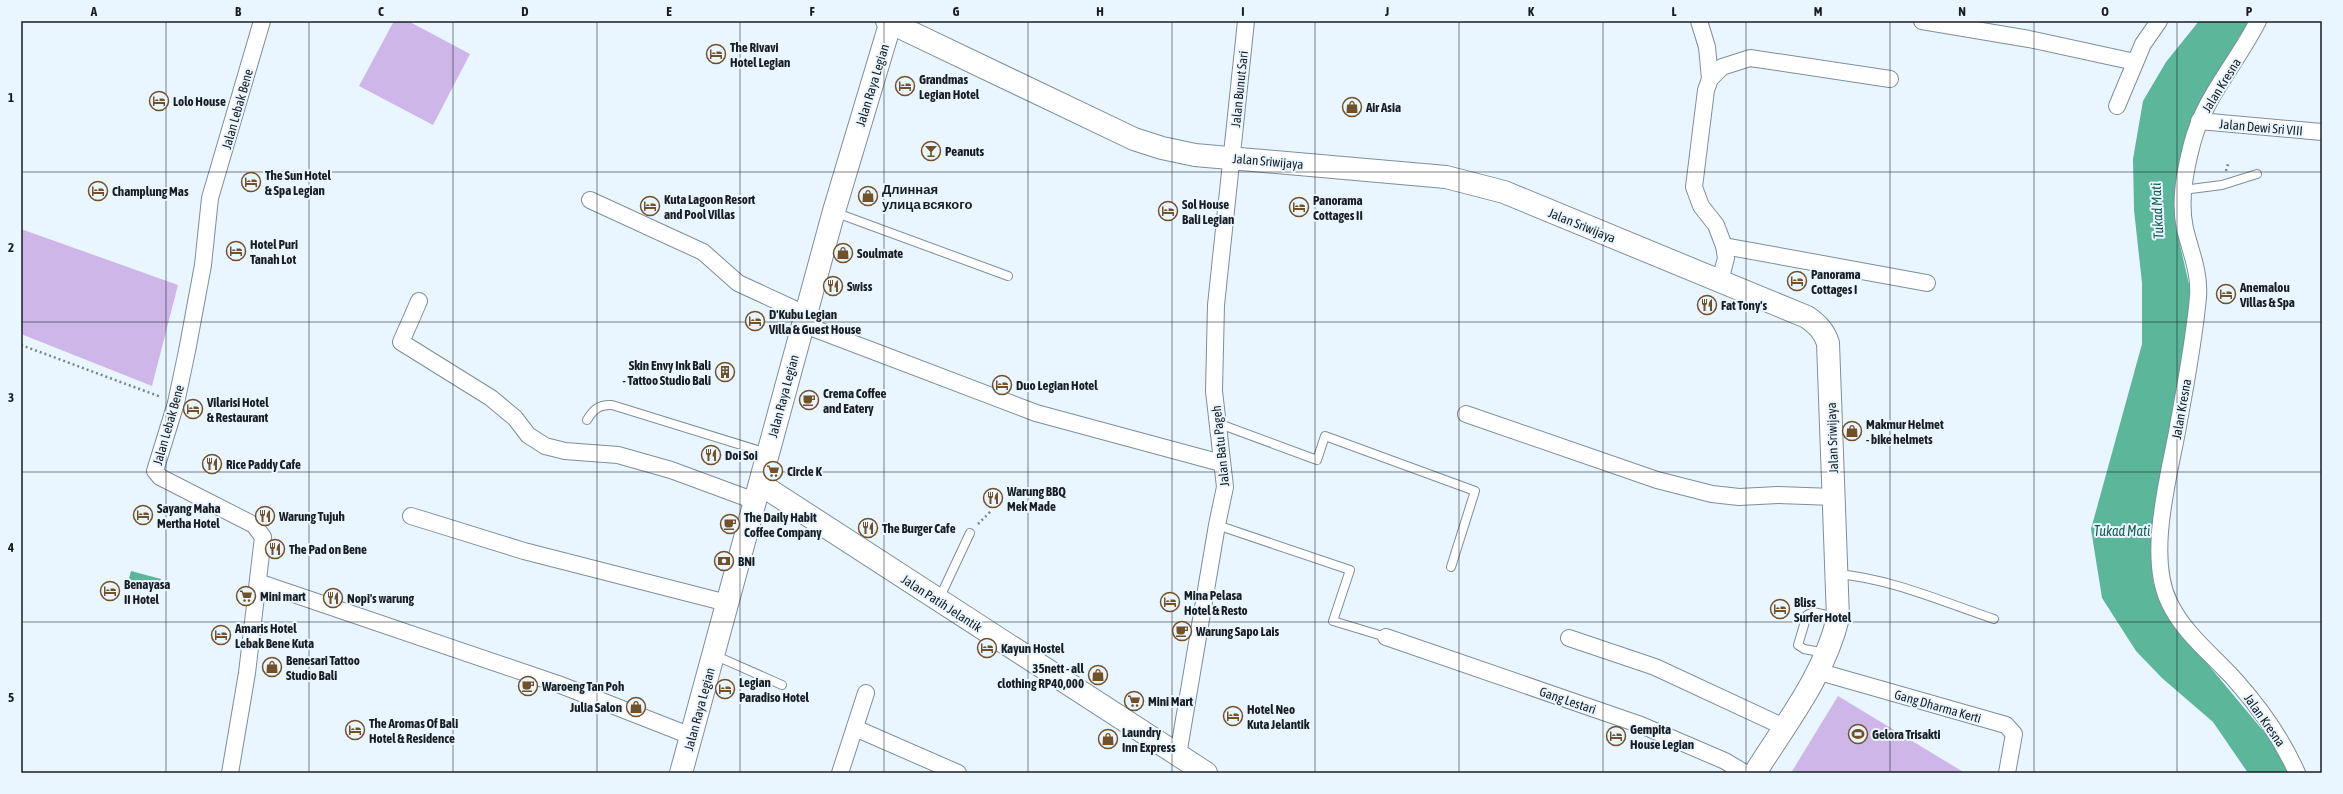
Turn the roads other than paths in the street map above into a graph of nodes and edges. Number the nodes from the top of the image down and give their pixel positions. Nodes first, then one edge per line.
1 (262, 21) edge
2 (1246, 21) edge
3 (1699, 21) edge
4 (1922, 21) edge
5 (2159, 21) edge
6 (2258, 21) edge
7 (889, 22) edge
8 (2135, 62) junction
9 (1890, 78) dead end
10 (1710, 79) junction
11 (2117, 106) dead end
12 (2200, 121) junction
13 (2322, 132) edge
14 (1232, 157) junction
15 (2257, 174) dead end
16 (2183, 190) junction
17 (590, 200) dead end
18 (834, 211) junction
19 (1724, 246) junction
20 (1008, 276) dead end
21 (1720, 281) junction
22 (1927, 283) dead end
23 (419, 301) dead end
24 (804, 319) junction
25 (1466, 414) dead end
26 (587, 420) dead end
27 (1217, 423) junction
28 (768, 453) junction
29 (1221, 463) junction
30 (758, 493) junction
31 (1834, 497) junction
32 (411, 516) dead end
33 (1217, 525) junction
34 (970, 533) road end
35 (1451, 567) dead end
36 (1837, 574) junction
37 (258, 582) junction
38 (938, 600) junction
39 (727, 603) junction
40 (1838, 618) junction
41 (1994, 620) dead end
42 (1386, 637) joint
43 (1569, 638) dead end
44 (714, 654) junction
45 (1824, 663) junction
46 (782, 685) dead end
47 (866, 693) dead end
48 (1784, 727) junction
49 (855, 728) junction
50 (691, 736) junction
51 (1178, 755) junction
52 (230, 773) edge
53 (681, 773) edge
54 (840, 773) edge
55 (958, 773) edge
56 (1206, 773) edge
57 (1745, 773) edge
58 (1755, 773) edge
59 (2007, 773) edge
60 (2297, 773) edge

1 - 37 street, Jalan Lebak Bene
2 - 14 street, Jalan Bunut Sari
3 - 10 street
4 - 8 street
5 - 8 street
6 - 12 street, Jalan Kresna
7 - 14 street, Jalan Sriwijaya
7 - 18 street, Jalan Raya Legian
8 - 11 street
9 - 10 street
10 - 19 street
12 - 13 street, Jalan Dewi Sri VIII
12 - 16 street, Jalan Kresna
14 - 21 street, Jalan Sriwijaya
14 - 27 street, Jalan Batu Pageh
15 - 16 lane
16 - 60 street, Jalan Kresna
17 - 24 street
18 - 20 lane
18 - 24 street, Jalan Raya Legian
19 - 21 street
19 - 22 street
21 - 31 street, Jalan Sriwijaya
23 - 30 street
24 - 28 street, Jalan Raya Legian
24 - 29 street
25 - 31 street
26 - 28 lane
27 - 29 street, Jalan Batu Pageh
27 - 35 lane
28 - 30 street, Jalan Raya Legian
29 - 33 street, Jalan Batu Pageh
30 - 38 street, Jalan Patih Jelantik
30 - 39 street, Jalan Raya Legian
31 - 36 street, Jalan Sriwijaya
32 - 39 street
33 - 42 lane
33 - 51 street, Jalan Batu Pageh
34 - 38 lane
36 - 40 street, Jalan Sriwijaya
36 - 41 lane
37 - 50 street
37 - 52 street, Jalan Lebak Bene
38 - 51 street, Jalan Patih Jelantik
39 - 44 street, Jalan Raya Legian
40 - 45 street, Jalan Sriwijaya
40 - 45 lane
42 - 57 street, Gang Lestari
43 - 48 street
44 - 46 lane
44 - 50 street, Jalan Raya Legian
45 - 48 street, Jalan Sriwijaya
45 - 59 street, Gang Dharma Kerti
47 - 49 street
48 - 58 street, Jalan Sriwijaya
49 - 54 street
49 - 55 street
50 - 53 street, Jalan Raya Legian
51 - 56 street, Jalan Patih Jelantik

